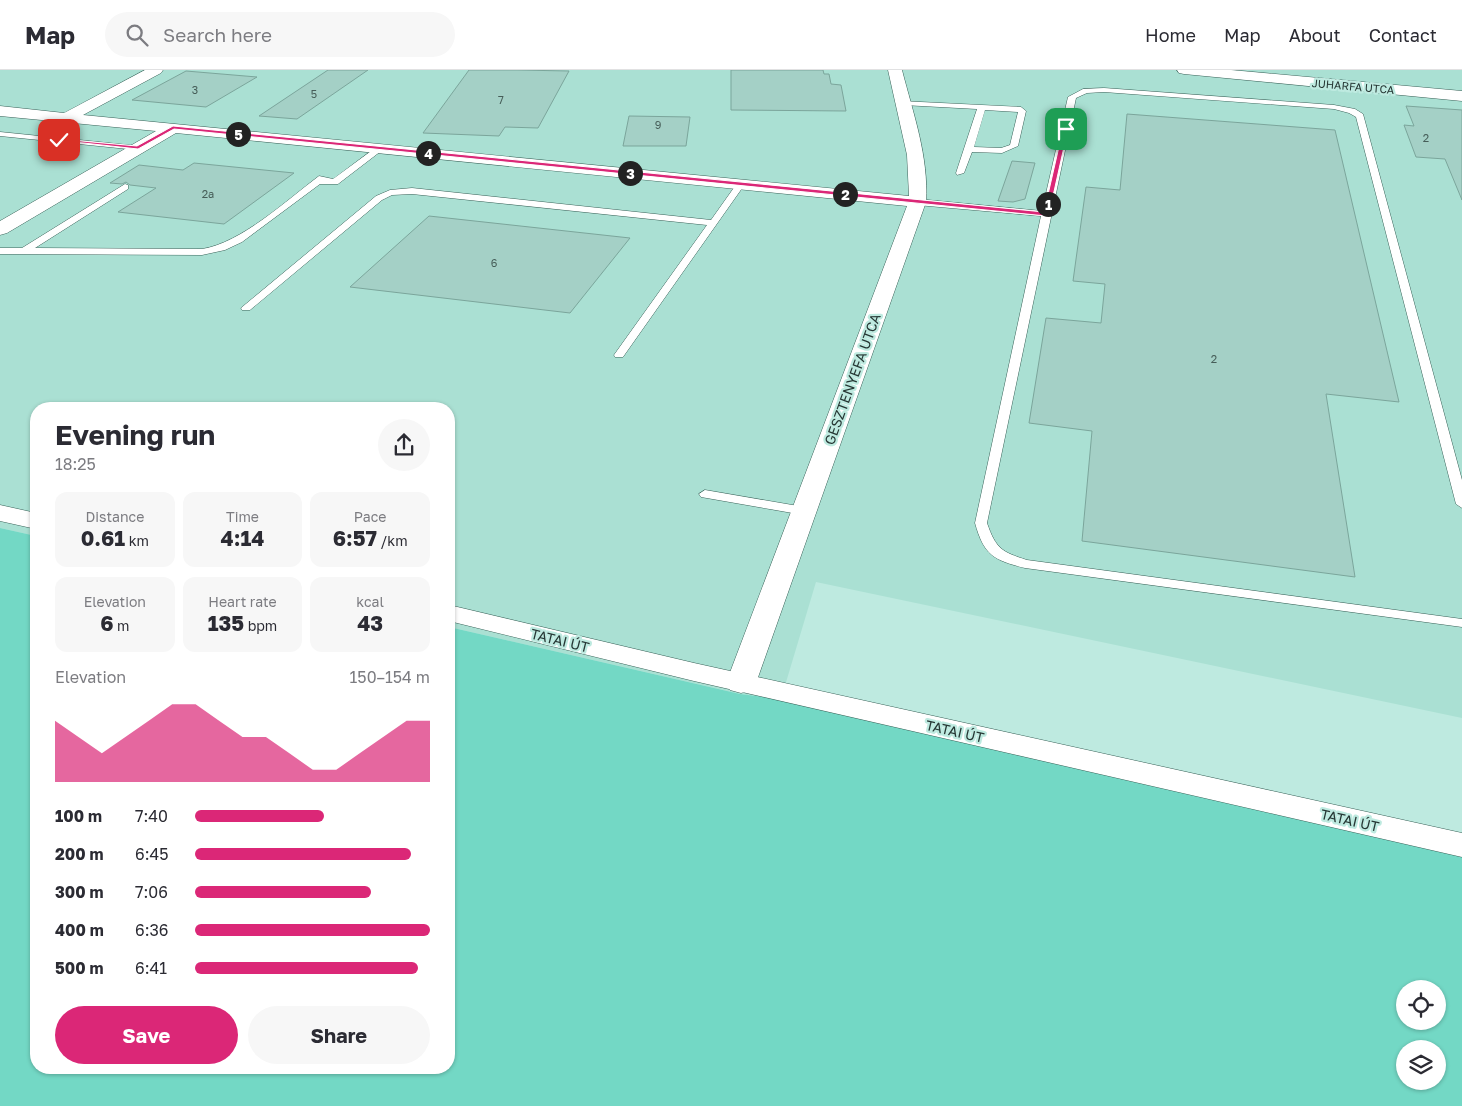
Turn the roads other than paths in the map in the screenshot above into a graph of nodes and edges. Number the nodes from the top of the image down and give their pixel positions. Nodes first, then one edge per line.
1 (156, 70) edge
2 (895, 70) edge
3 (1184, 70) edge
4 (1462, 96) edge
5 (903, 103) junction
6 (982, 106) junction
7 (0, 111) edge
8 (67, 117) junction
9 (173, 128) junction
10 (0, 134) edge
11 (138, 148) junction
12 (381, 148) junction
13 (969, 149) junction
14 (960, 173) dead end
15 (741, 184) junction
16 (125, 187) dead end
17 (917, 202) junction
18 (1046, 214) junction
19 (713, 223) junction
20 (0, 229) edge
21 (0, 251) edge
22 (24, 251) junction
23 (246, 308) dead end
24 (619, 355) dead end
25 (705, 494) dead end
26 (1462, 504) edge
27 (804, 511) junction
28 (0, 513) edge
29 (30, 520) edge
30 (455, 614) edge
31 (1462, 623) edge
32 (741, 682) junction
33 (1462, 845) edge

1 - 8 street
2 - 5 street, GESZTENYEFA UTCA
3 - 4 street, JUHARFA UTCA
5 - 6 lane
5 - 17 street, GESZTENYEFA UTCA
6 - 13 lane
6 - 13 lane
7 - 8 street
8 - 9 street
9 - 11 street
9 - 12 street
10 - 11 lane
11 - 20 street
12 - 15 street
12 - 22 lane
13 - 14 lane
15 - 17 street
15 - 19 lane
16 - 22 lane
17 - 18 lane
17 - 27 street, GESZTENYEFA UTCA
18 - 26 lane
18 - 31 lane
19 - 23 lane
19 - 24 lane
21 - 22 lane
25 - 27 lane
27 - 32 street, GESZTENYEFA UTCA
28 - 29 street
30 - 32 street, TATAI ÚT
32 - 33 street, TATAI ÚT

